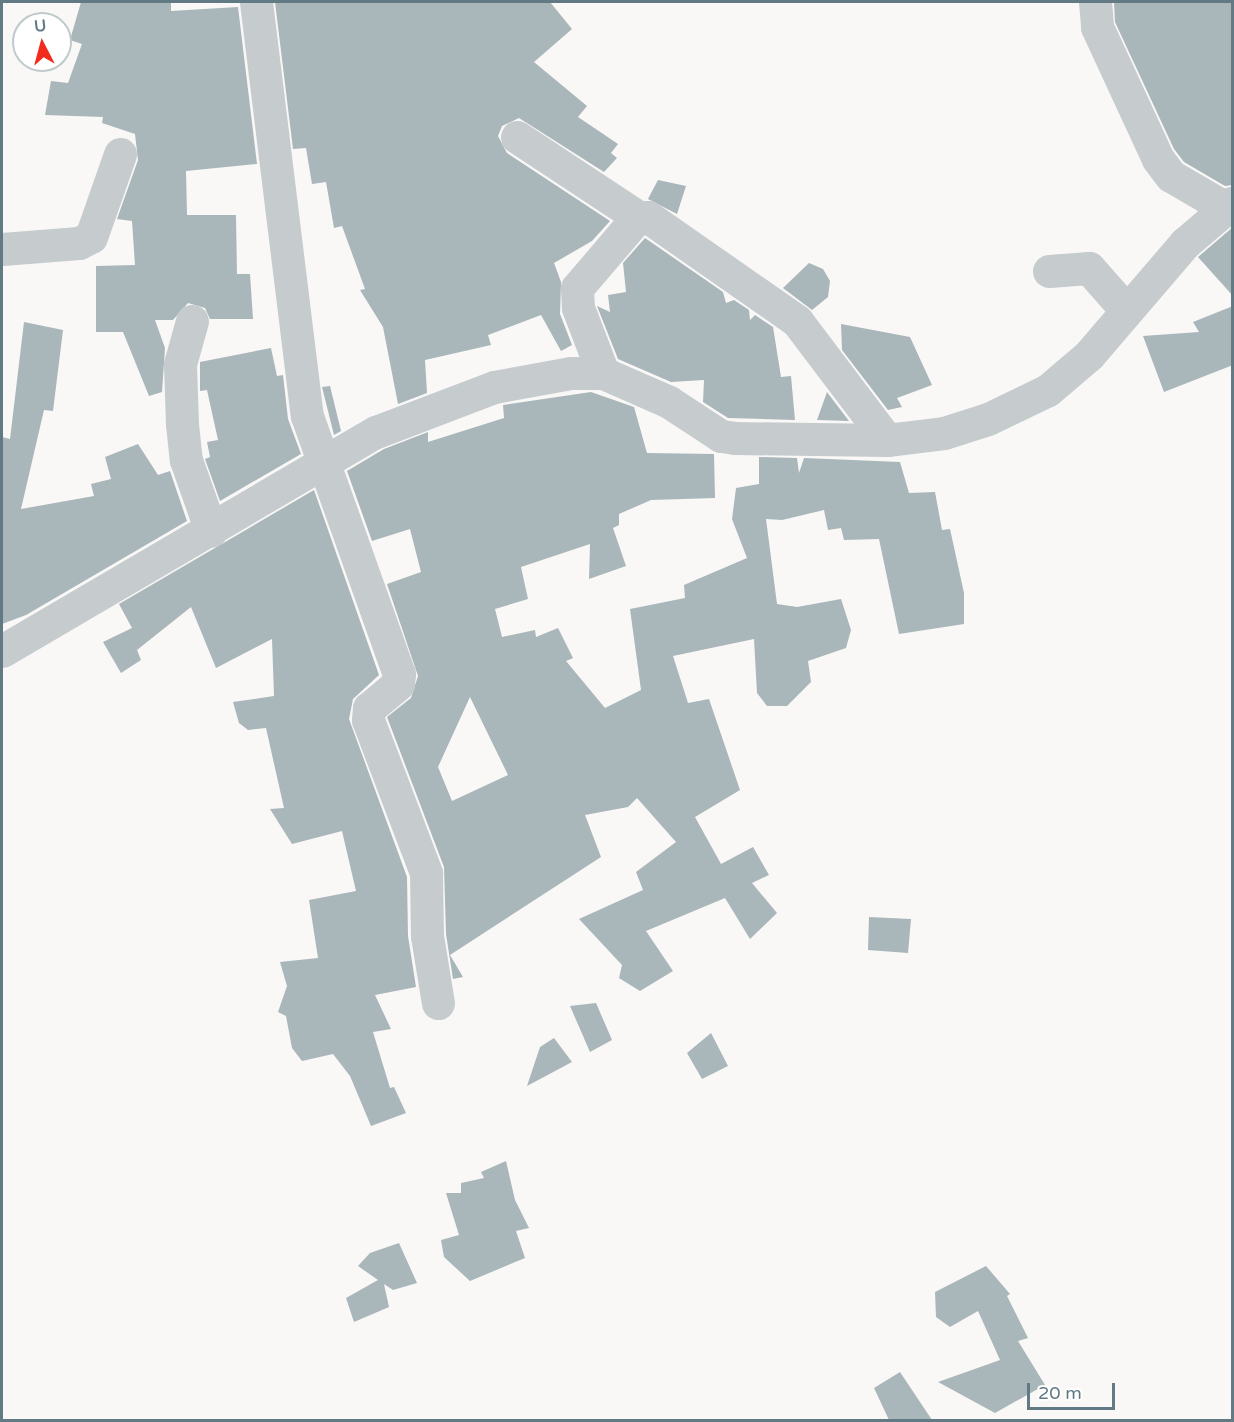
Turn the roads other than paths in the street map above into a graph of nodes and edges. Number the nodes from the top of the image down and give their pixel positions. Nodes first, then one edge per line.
1 (256, 2) edge
2 (1095, 2) edge
3 (517, 137) dead end
4 (120, 154) dead end
5 (1229, 205) edge
6 (640, 218) junction
7 (2, 249) edge
8 (1049, 271) dead end
9 (1126, 310) junction
10 (192, 321) dead end
11 (603, 373) junction
12 (887, 440) junction
13 (324, 460) junction
14 (211, 531) junction
15 (2, 651) edge
16 (438, 1003) dead end

1 - 13 street
2 - 5 street
3 - 6 street
4 - 7 street
5 - 9 street
6 - 11 street
6 - 12 street
8 - 9 street
9 - 12 street
10 - 14 street
11 - 12 street
11 - 13 street
13 - 14 street
13 - 16 street
14 - 15 street

